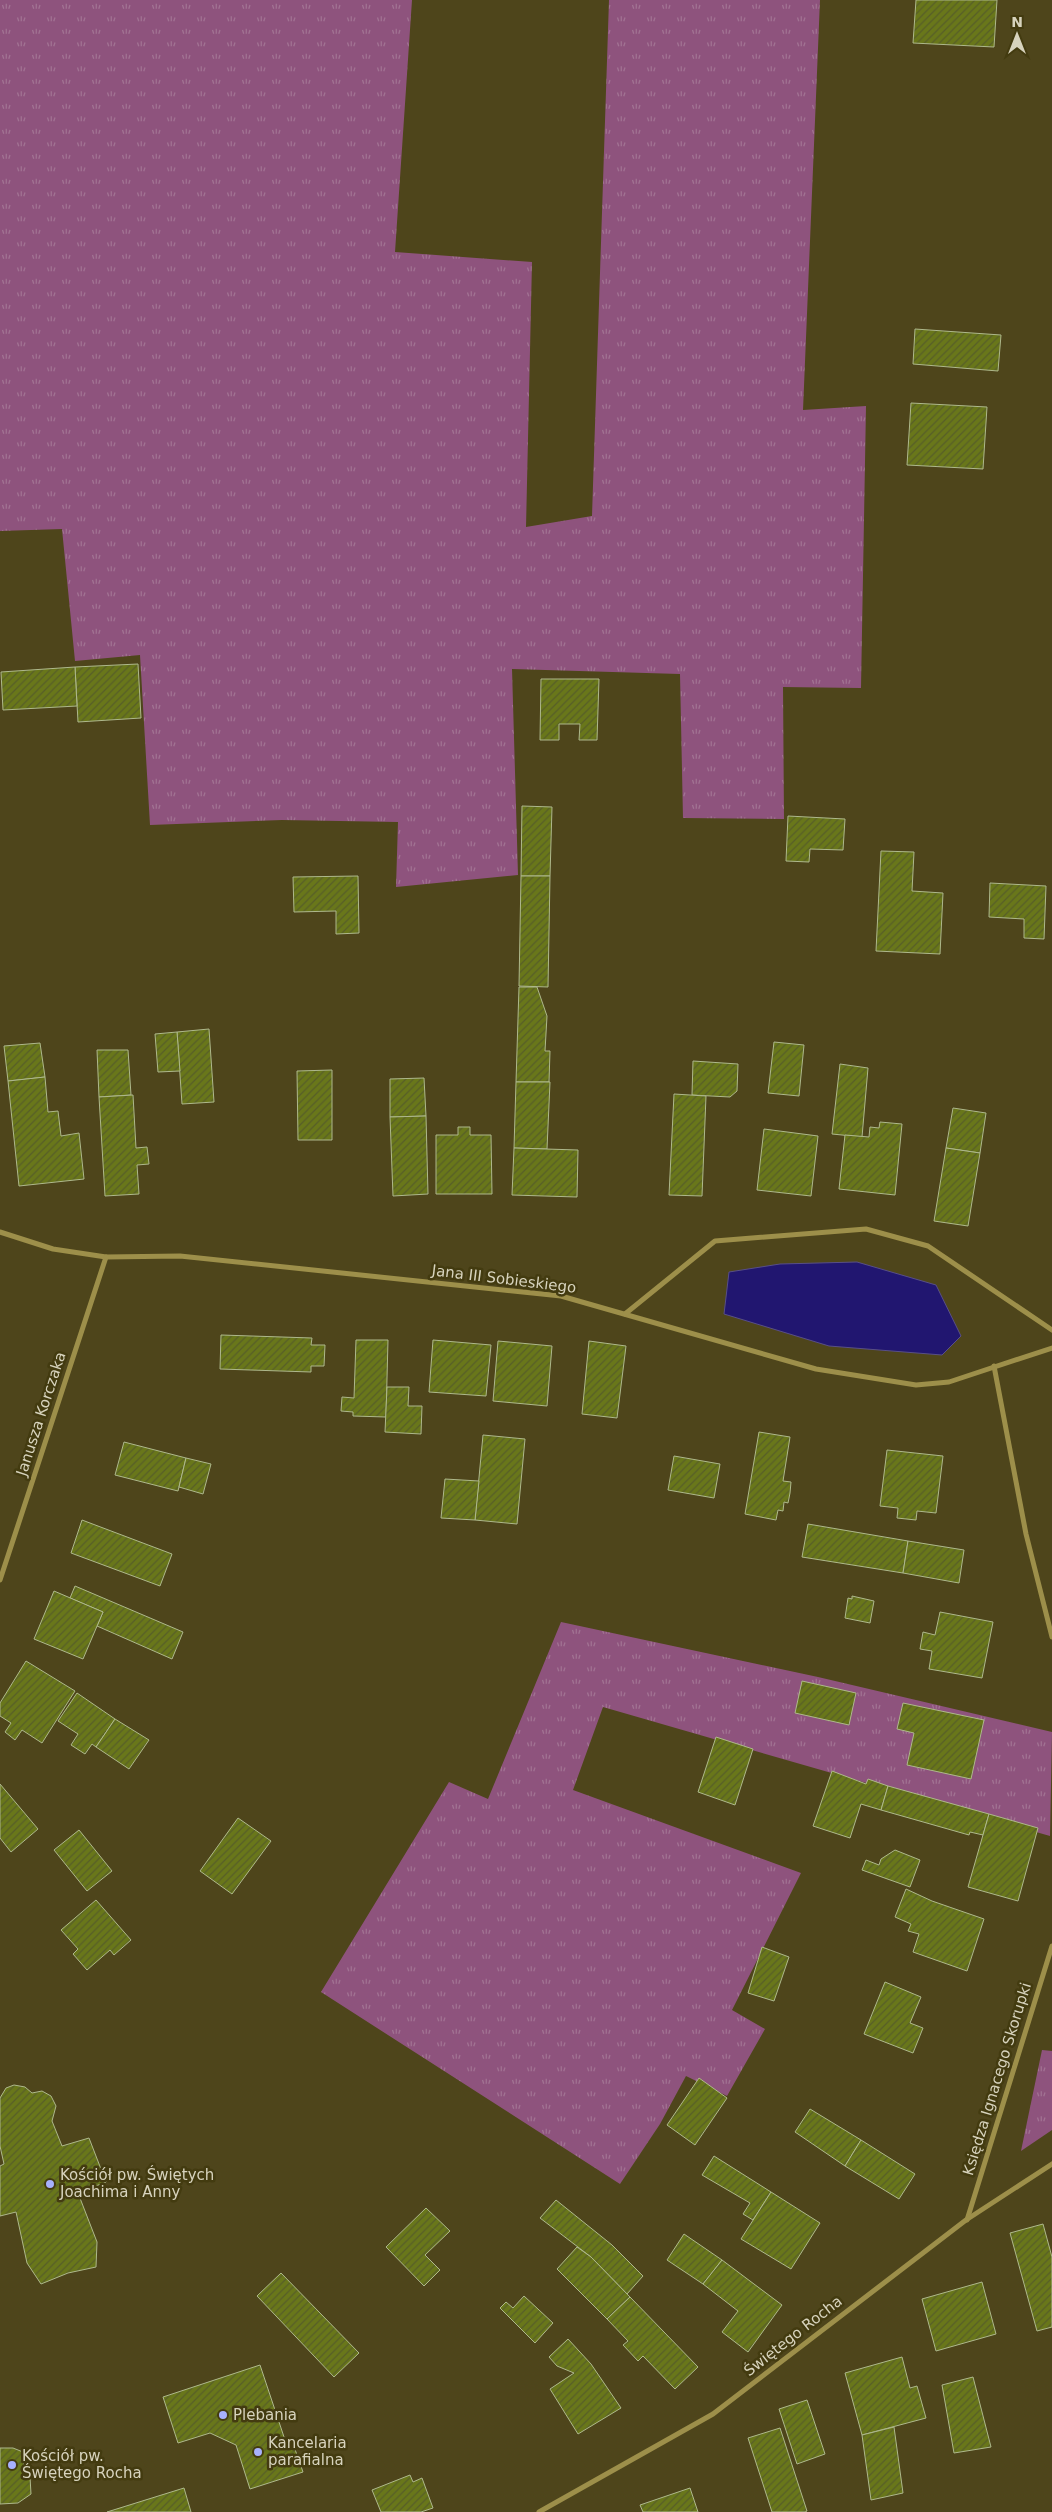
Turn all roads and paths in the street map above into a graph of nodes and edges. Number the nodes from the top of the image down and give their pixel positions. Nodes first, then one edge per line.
1 (0, 1232) edge
2 (106, 1257) junction
3 (625, 1314) junction
4 (1052, 1330) edge
5 (1052, 1348) edge
6 (994, 1366) junction
7 (0, 1580) edge
8 (1052, 1637) edge
9 (1052, 1946) edge
10 (1052, 2164) edge
11 (966, 2220) junction
12 (539, 2512) edge

1 - 2 street, Jana III Sobieskiego
2 - 3 street, Jana III Sobieskiego
2 - 7 street, Janusza Korczaka
3 - 4 street
3 - 6 street, Jana III Sobieskiego
5 - 6 street, Jana III Sobieskiego
6 - 8 street
9 - 11 street, Księdza Ignacego Skorupki
10 - 11 street, Świętego Rocha
11 - 12 street, Świętego Rocha

